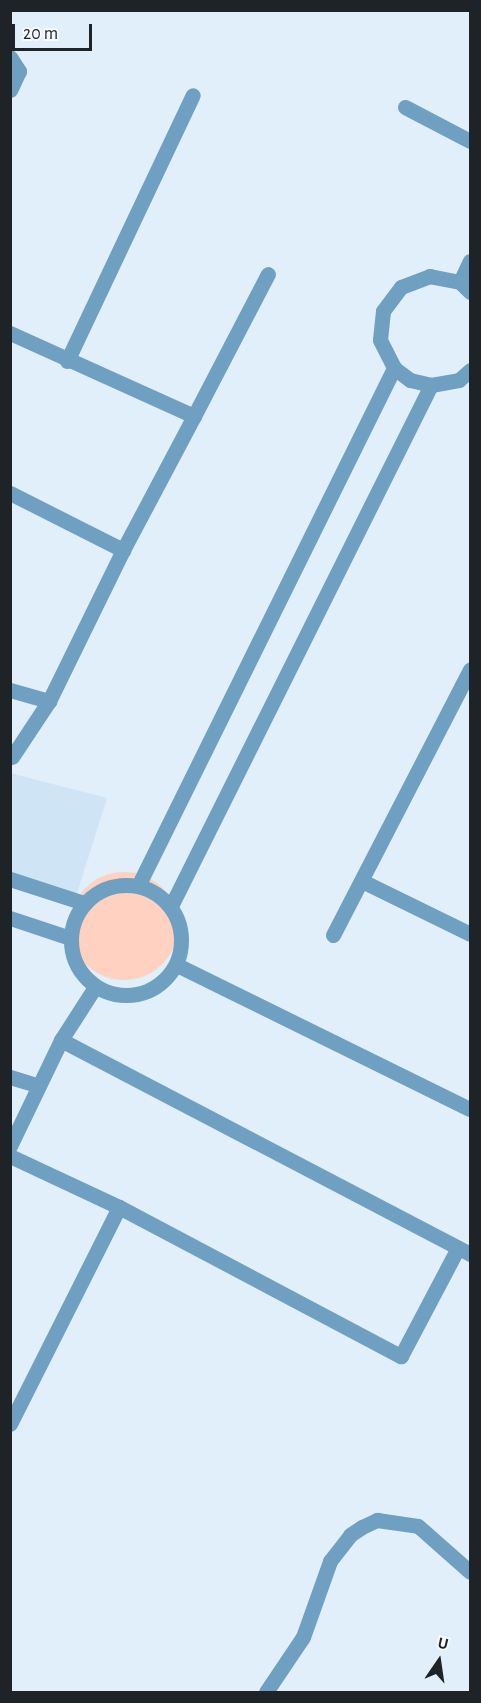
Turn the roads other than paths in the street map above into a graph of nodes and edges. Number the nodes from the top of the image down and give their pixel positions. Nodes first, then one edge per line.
1 (10, 57) edge
2 (10, 90) edge
3 (193, 96) dead end
4 (405, 107) dead end
5 (471, 141) edge
6 (471, 261) edge
7 (268, 274) dead end
8 (465, 287) edge
9 (10, 333) edge
10 (67, 361) junction
11 (394, 368) junction
12 (470, 371) edge
13 (430, 386) junction
14 (195, 416) junction
15 (10, 493) edge
16 (123, 550) junction
17 (471, 669) edge
18 (10, 690) edge
19 (49, 701) junction
20 (12, 757) edge
21 (10, 879) edge
22 (362, 880) junction
23 (138, 885) junction
24 (84, 903) junction
25 (171, 906) junction
26 (10, 918) edge
27 (471, 934) edge
28 (333, 935) dead end
29 (70, 938) junction
30 (177, 965) junction
31 (95, 987) junction
32 (61, 1040) junction
33 (10, 1077) edge
34 (38, 1085) junction
35 (471, 1109) edge
36 (10, 1146) edge
37 (10, 1156) edge
38 (119, 1207) junction
39 (464, 1251) edge
40 (10, 1424) edge
41 (471, 1572) edge
42 (266, 1692) edge

1 - 2 street
3 - 10 street
4 - 5 street
6 - 8 street
7 - 14 street
8 - 11 street
9 - 10 street
10 - 14 street
11 - 13 street
11 - 23 street
12 - 13 street
13 - 25 street
14 - 16 street
15 - 16 street
16 - 19 street
17 - 22 street
18 - 19 street
19 - 20 street
21 - 24 street
22 - 27 street
22 - 28 street
23 - 24 street
23 - 25 street
24 - 29 street
25 - 30 street
26 - 29 street
29 - 31 street
30 - 31 street
30 - 35 street
31 - 32 street
32 - 34 street
32 - 39 street
33 - 34 street
34 - 36 street
37 - 38 street
38 - 39 street
38 - 40 street
41 - 42 street

